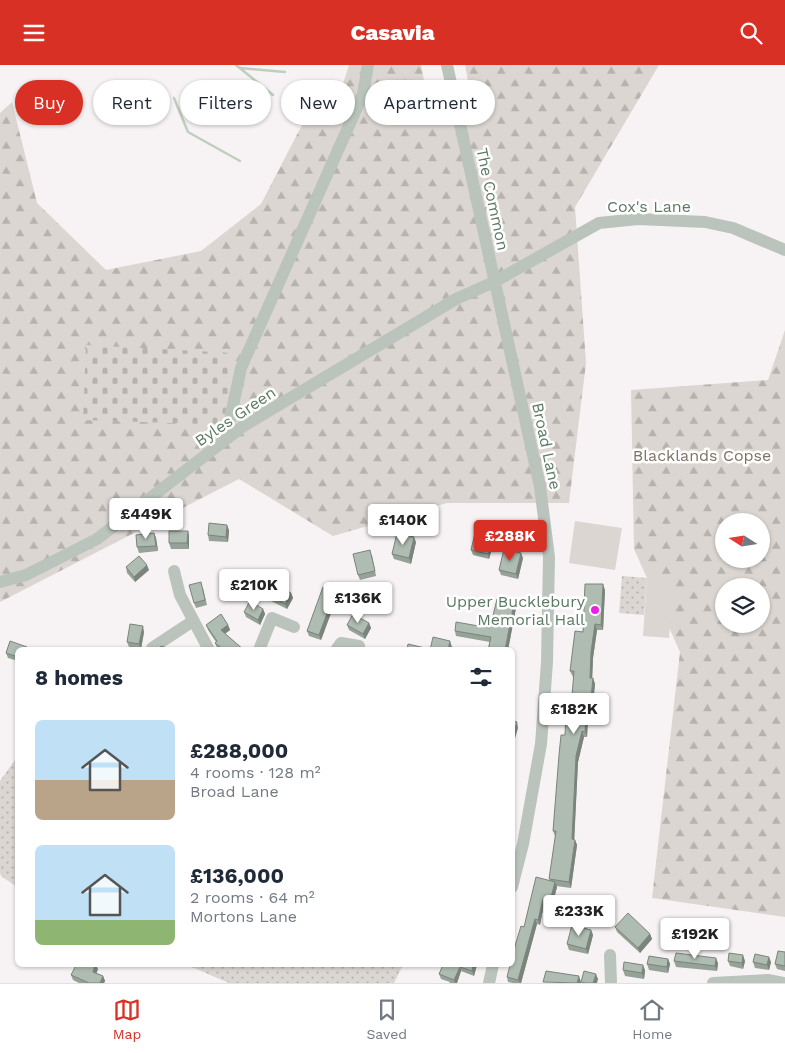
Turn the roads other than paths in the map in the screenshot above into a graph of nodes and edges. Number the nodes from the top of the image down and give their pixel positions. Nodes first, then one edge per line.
1 (368, 65) edge
2 (446, 65) edge
3 (785, 250) edge
4 (494, 282) junction
5 (226, 438) junction
6 (174, 571) dead end
7 (0, 582) edge
8 (193, 621) junction
9 (294, 627) dead end
10 (359, 646) dead end
11 (154, 647) edge
12 (207, 647) edge
13 (260, 647) edge
14 (338, 647) edge
15 (518, 842) edge
16 (515, 864) edge
17 (610, 955) dead end
18 (493, 967) edge
19 (489, 983) edge
20 (611, 983) edge
21 (713, 983) edge
22 (783, 983) edge

1 - 5 street
2 - 4 street, The Common
3 - 4 street, Cox's Lane
4 - 5 street, Byles Green
4 - 15 street, Broad Lane
5 - 7 street, Byles Green
6 - 8 street
8 - 11 street
8 - 12 street
9 - 13 street
10 - 14 street
15 - 16 street, Broad Lane
17 - 20 street
18 - 19 street
21 - 22 street

